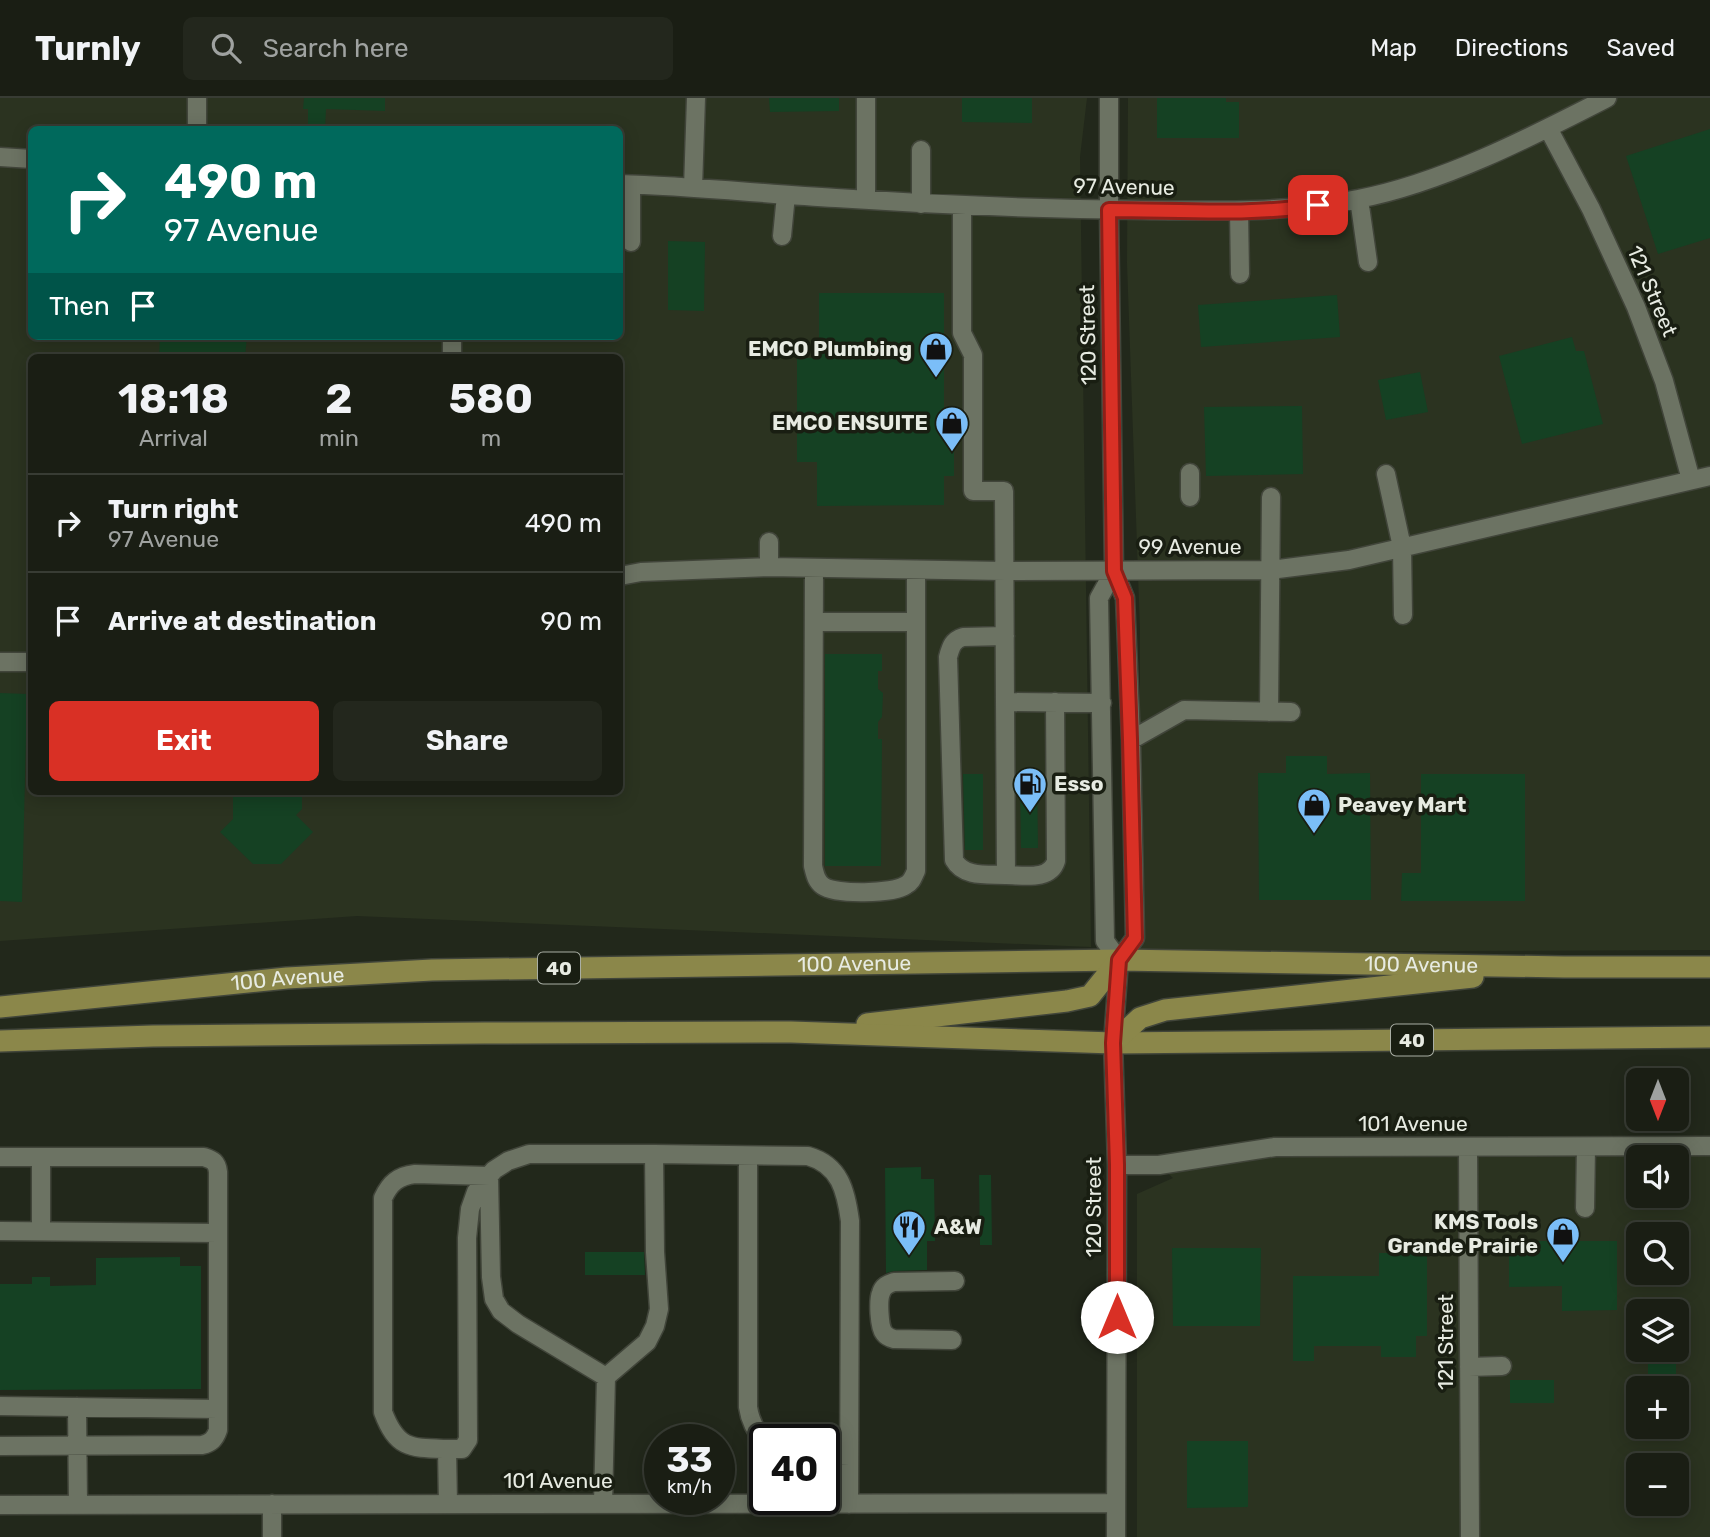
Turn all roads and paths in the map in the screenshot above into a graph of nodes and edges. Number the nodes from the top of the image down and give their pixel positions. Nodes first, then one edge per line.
1 (197, 98) edge
2 (696, 98) edge
3 (866, 98) edge
4 (1110, 98) edge
5 (1607, 98) edge
6 (197, 126) edge
7 (1549, 128) junction
8 (921, 150) dead end
9 (0, 157) edge
10 (28, 159) edge
11 (625, 185) edge
12 (693, 188) junction
13 (786, 195) junction
14 (1359, 199) junction
15 (866, 200) junction
16 (921, 204) junction
17 (962, 206) junction
18 (1109, 210) junction
19 (1239, 211) junction
20 (782, 236) dead end
21 (631, 242) dead end
22 (1368, 262) dead end
23 (1240, 274) dead end
24 (1189, 473) dead end
25 (1386, 474) dead end
26 (1710, 476) edge
27 (1691, 480) junction
28 (1190, 497) dead end
29 (1271, 497) dead end
30 (769, 542) dead end
31 (1402, 547) junction
32 (769, 567) junction
33 (814, 568) junction
34 (916, 569) junction
35 (1270, 569) junction
36 (1004, 571) junction
37 (1114, 571) junction
38 (623, 575) edge
39 (1403, 615) dead end
40 (814, 622) junction
41 (916, 622) junction
42 (1005, 636) junction
43 (0, 662) edge
44 (28, 662) edge
45 (1005, 702) junction
46 (1055, 702) junction
47 (1102, 703) junction
48 (1269, 712) junction
49 (1291, 712) dead end
50 (1130, 740) junction
51 (1006, 875) junction
52 (1119, 960) junction
53 (1564, 967) junction
54 (1710, 967) edge
55 (0, 1007) edge
56 (791, 1032) junction
57 (1710, 1037) edge
58 (0, 1041) edge
59 (1113, 1043) junction
60 (1710, 1146) edge
61 (1468, 1147) junction
62 (1586, 1147) junction
63 (654, 1154) junction
64 (748, 1156) junction
65 (0, 1157) edge
66 (41, 1157) junction
67 (1117, 1165) junction
68 (489, 1176) junction
69 (1585, 1208) dead end
70 (0, 1231) edge
71 (41, 1231) junction
72 (219, 1233) junction
73 (955, 1281) dead end
74 (952, 1340) dead end
75 (1502, 1366) dead end
76 (1469, 1367) junction
77 (606, 1377) junction
78 (0, 1406) edge
79 (77, 1407) junction
80 (218, 1409) junction
81 (752, 1424) edge
82 (0, 1446) edge
83 (78, 1446) junction
84 (447, 1449) junction
85 (840, 1455) edge
86 (849, 1455) junction
87 (1116, 1503) junction
88 (78, 1504) junction
89 (272, 1504) junction
90 (448, 1504) junction
91 (603, 1504) junction
92 (849, 1504) junction
93 (0, 1505) edge
94 (272, 1537) edge
95 (1116, 1537) edge
96 (1469, 1537) edge

1 - 6 street
2 - 12 street
3 - 15 street
4 - 18 street, 120 Street
5 - 7 street, 97 Avenue
7 - 14 street, 97 Avenue
7 - 27 street, 121 Street
8 - 16 street
9 - 10 street
11 - 12 street, 97 Avenue
11 - 21 street
12 - 13 street, 97 Avenue
13 - 15 street, 97 Avenue
13 - 20 street
14 - 19 street, 97 Avenue
14 - 22 street
15 - 16 street, 97 Avenue
16 - 17 street, 97 Avenue
17 - 18 street, 97 Avenue
17 - 36 street
18 - 19 street, 97 Avenue
18 - 37 street, 120 Street
19 - 23 street
24 - 28 street
25 - 31 street
26 - 27 street, 99 Avenue
27 - 31 street, 99 Avenue
29 - 35 street
30 - 32 street
31 - 35 street, 99 Avenue
31 - 39 street
32 - 33 street, 99 Avenue
32 - 38 street, 99 Avenue
33 - 34 street, 99 Avenue
33 - 40 street
34 - 36 street, 99 Avenue
34 - 41 street
35 - 37 street, 99 Avenue
35 - 48 street
36 - 37 street, 99 Avenue
36 - 42 street
37 - 47 street, 120 Street
37 - 50 street, 120 Street
40 - 41 street
40 - 41 street
42 - 45 street
42 - 51 street
43 - 44 street
45 - 46 street
45 - 51 street
46 - 47 street
46 - 51 street
47 - 52 street, 120 Street
48 - 49 street
48 - 50 street
50 - 52 street, 120 Street
52 - 53 main road, 100 Avenue / 40
52 - 55 main road, 100 Avenue / 40
52 - 56 main road
52 - 59 street, 120 Street
53 - 54 main road, 100 Avenue / 40
53 - 59 main road
56 - 58 main road, 40
56 - 59 main road, 40
57 - 59 main road, 40
59 - 67 street, 120 Street
60 - 62 street, 101 Avenue
61 - 62 street, 101 Avenue
61 - 67 street, 101 Avenue
61 - 76 street, 121 Street
62 - 69 street
63 - 64 street
63 - 68 street
63 - 77 street
64 - 81 street
64 - 86 street
65 - 66 street
66 - 71 street
66 - 72 street
67 - 87 street, 120 Street
68 - 77 street
68 - 84 street
68 - 84 street
70 - 71 street
71 - 72 street
72 - 80 street
73 - 74 street
75 - 76 street
76 - 96 street, 121 Street
77 - 91 street
78 - 79 street
79 - 80 street
79 - 83 street
80 - 83 street
82 - 83 street
83 - 88 street
84 - 90 street
85 - 86 street
86 - 92 street
87 - 92 street, 101 Avenue
87 - 95 street, 120 Street
88 - 89 street, 101 Avenue
88 - 93 street, 101 Avenue
89 - 90 street, 101 Avenue
89 - 94 street
90 - 91 street, 101 Avenue
91 - 92 street, 101 Avenue

